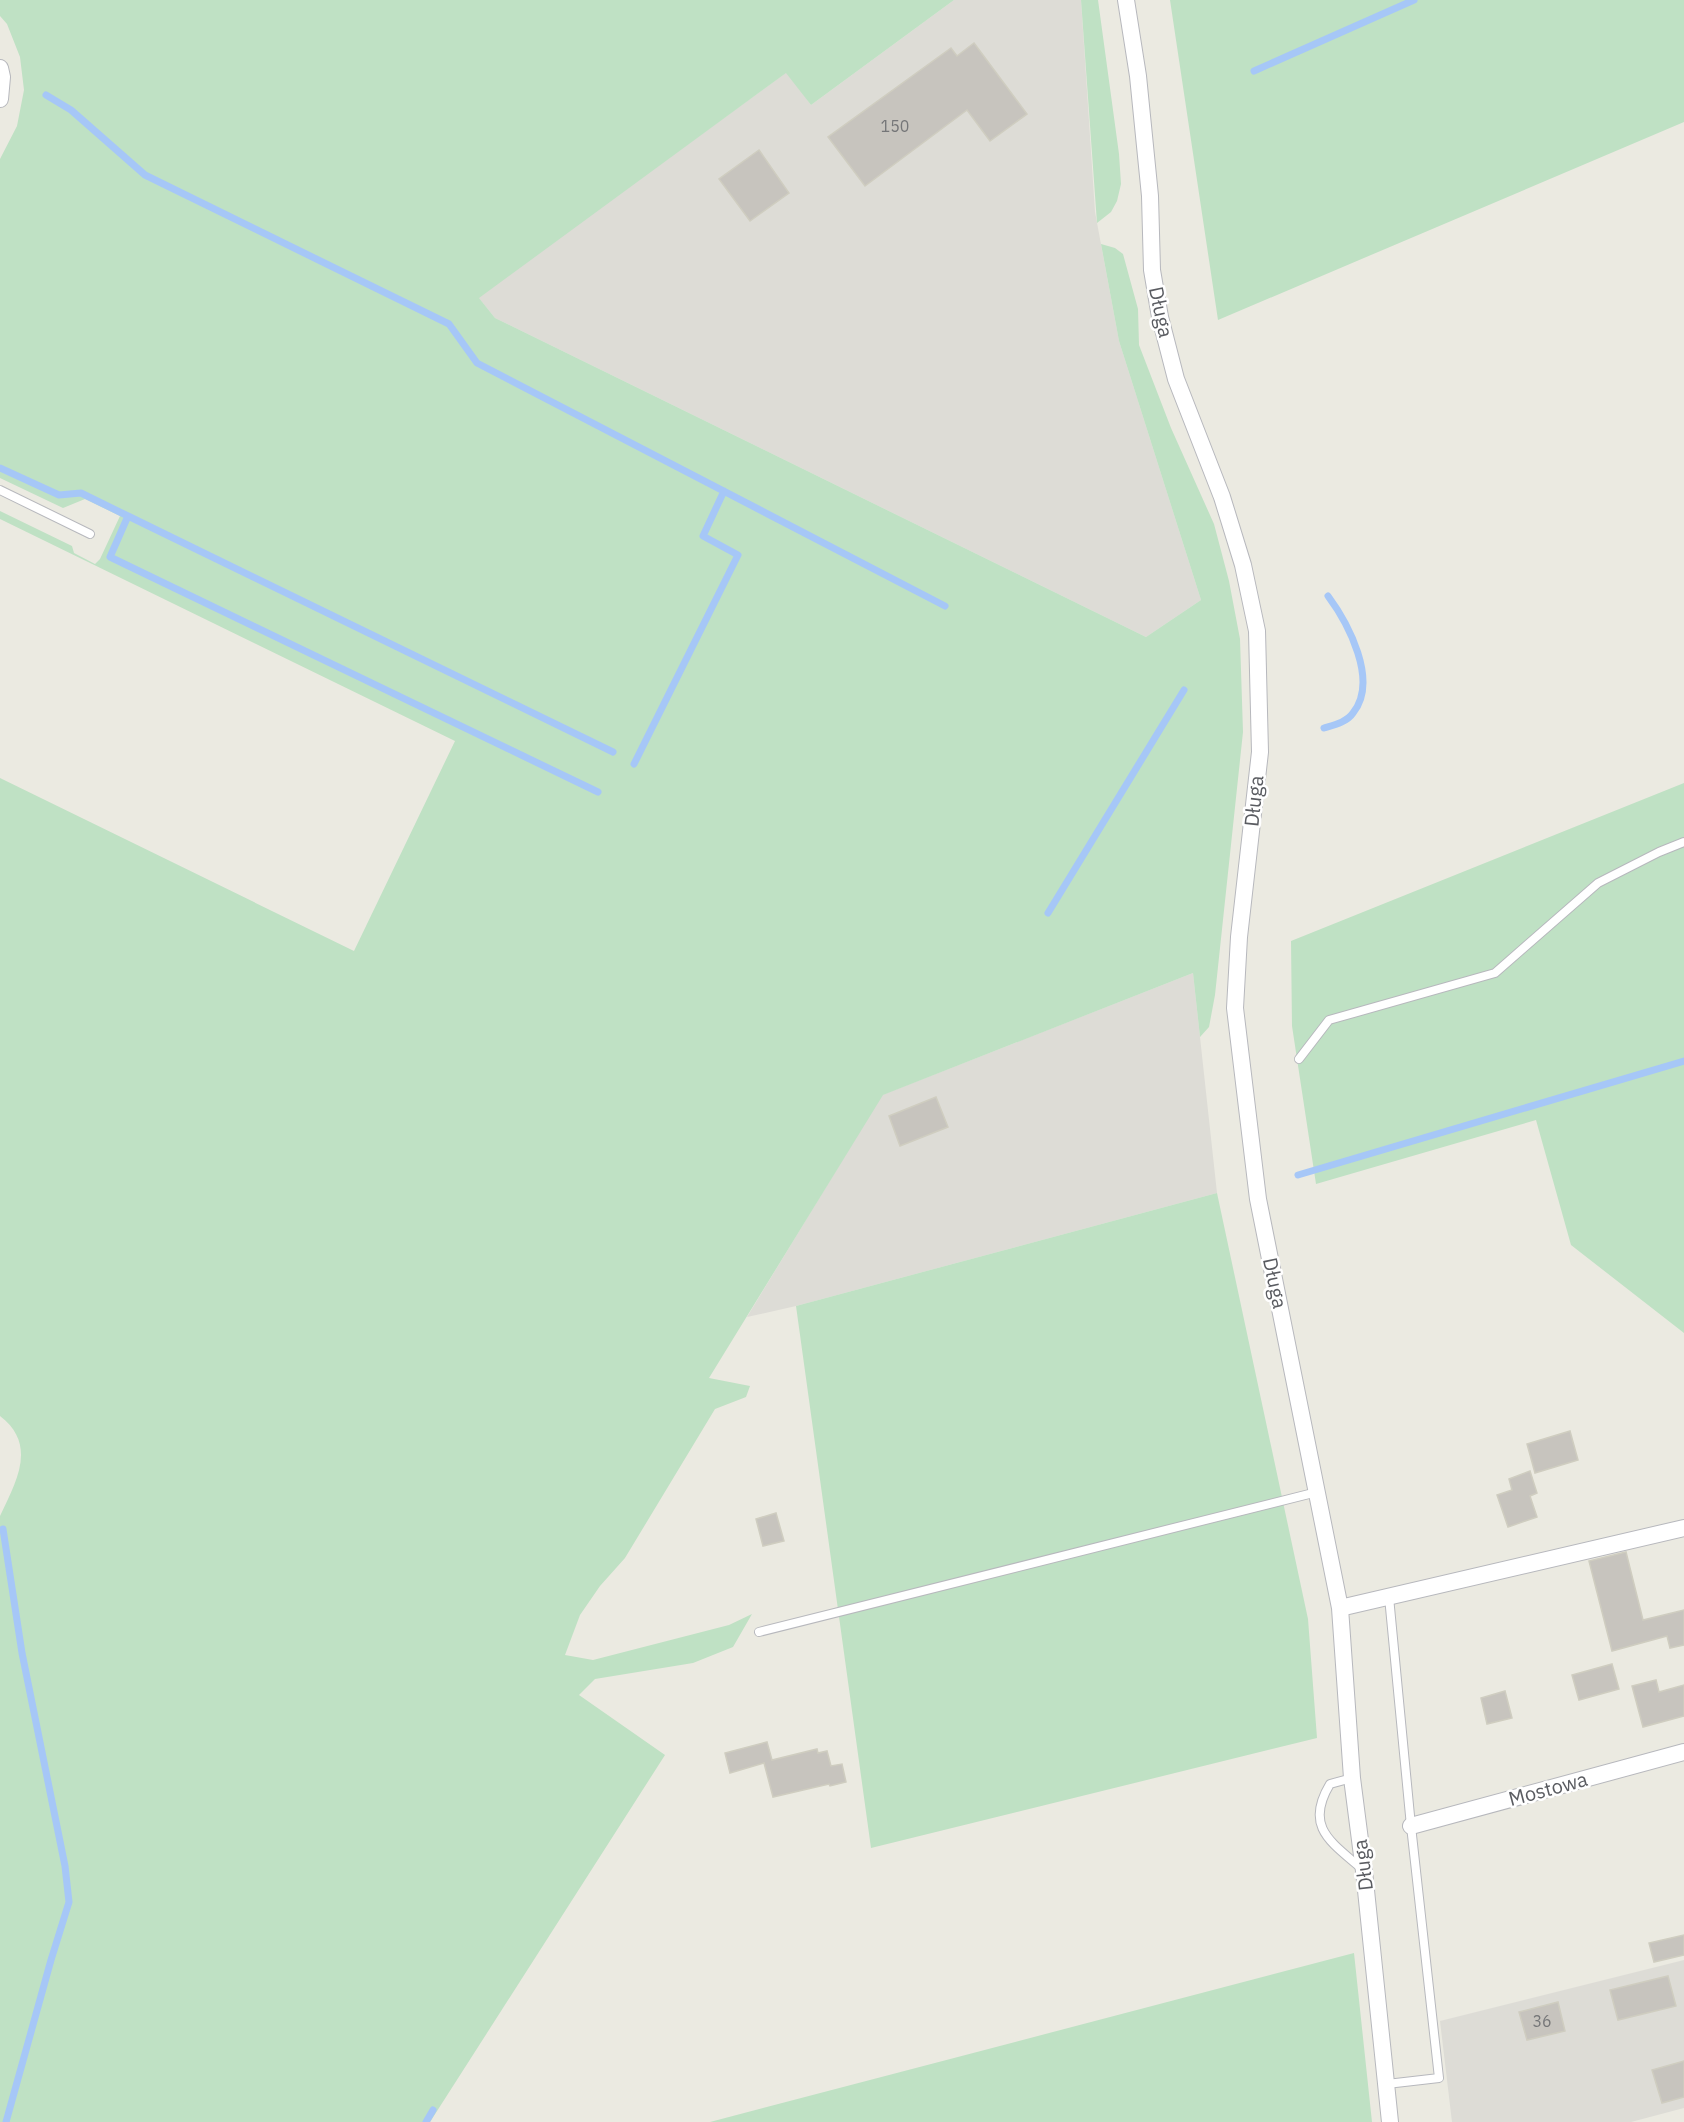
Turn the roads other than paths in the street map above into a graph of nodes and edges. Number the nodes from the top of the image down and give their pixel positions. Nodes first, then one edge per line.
1 (1126, 0) edge
2 (0, 68) edge
3 (0, 99) edge
4 (0, 490) edge
5 (90, 534) dead end
6 (1684, 842) edge
7 (1299, 1059) dead end
8 (1317, 1492) junction
9 (1684, 1528) edge
10 (1389, 1597) junction
11 (1340, 1608) junction
12 (759, 1632) dead end
13 (1684, 1752) edge
14 (1352, 1778) junction
15 (1411, 1826) junction
16 (1364, 1871) junction
17 (1386, 2084) junction
18 (1390, 2122) edge

1 - 8 street, Długa
2 - 3 street
4 - 5 lane
6 - 7 lane
8 - 11 street, Długa
8 - 12 lane
9 - 10 street
10 - 11 street
10 - 15 lane
11 - 14 street, Długa
13 - 15 street, Mostowa
14 - 16 street, Długa
14 - 16 lane
15 - 17 lane
16 - 17 street, Długa
17 - 18 street, Długa

